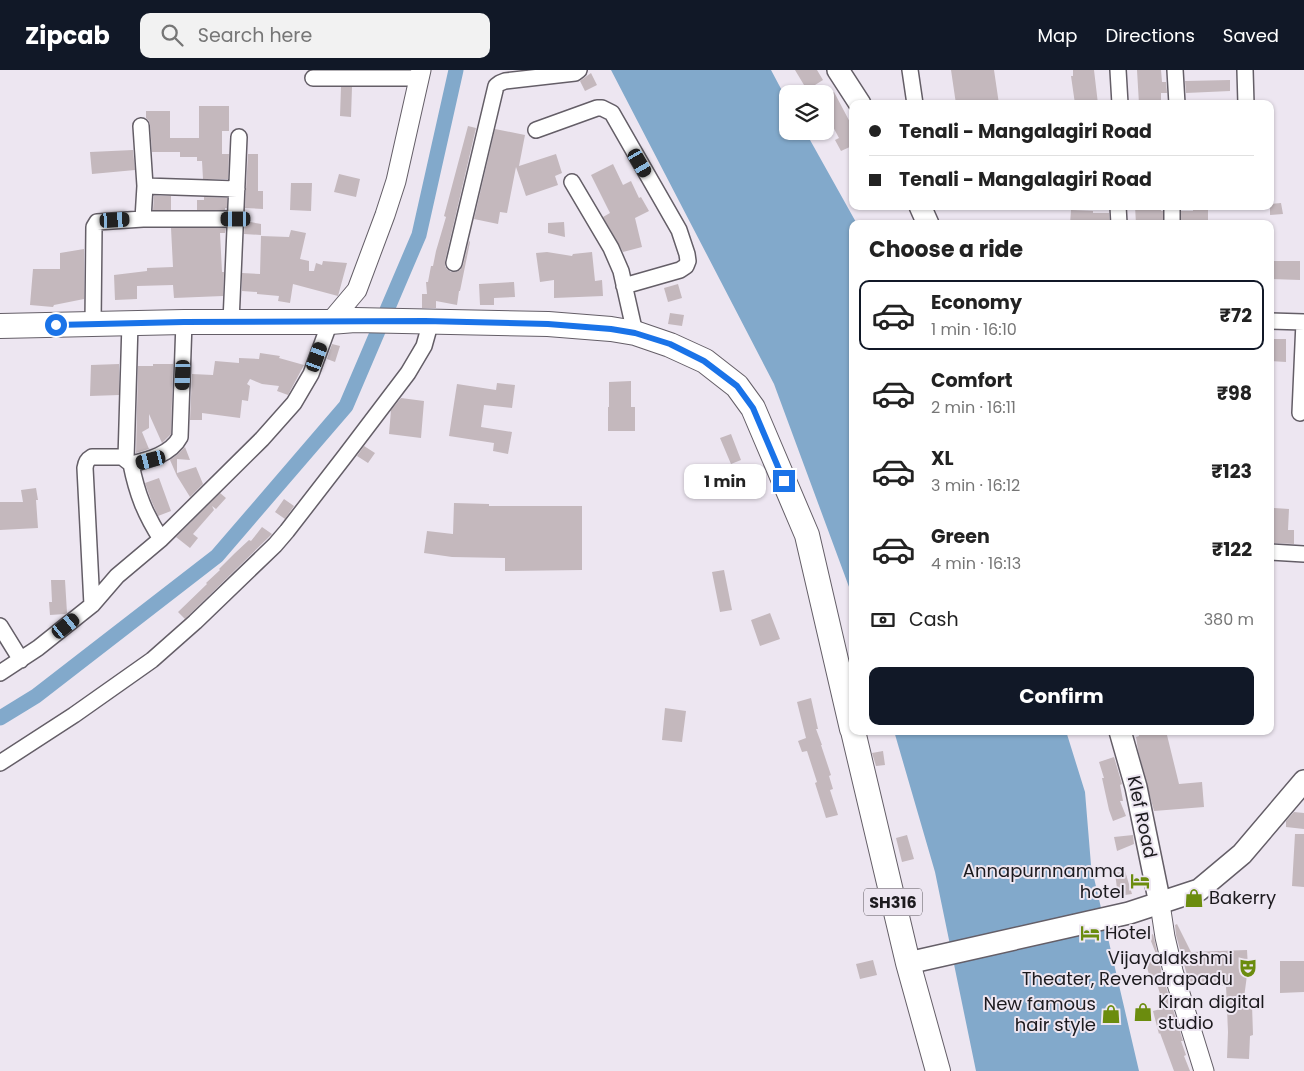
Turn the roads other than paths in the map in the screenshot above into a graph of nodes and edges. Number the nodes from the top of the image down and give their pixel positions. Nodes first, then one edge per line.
1 (579, 70) edge
2 (838, 70) edge
3 (910, 70) edge
4 (1118, 70) edge
5 (1175, 70) edge
6 (1245, 70) edge
7 (420, 74) edge
8 (314, 78) dead end
9 (857, 100) edge
10 (914, 100) edge
11 (1120, 100) edge
12 (1177, 100) edge
13 (1246, 100) edge
14 (141, 126) dead end
15 (536, 130) dead end
16 (240, 137) dead end
17 (572, 182) dead end
18 (145, 186) junction
19 (237, 189) junction
20 (143, 219) junction
21 (236, 219) junction
22 (454, 263) dead end
23 (624, 286) junction
24 (428, 321) junction
25 (1274, 321) edge
26 (184, 322) junction
27 (231, 322) junction
28 (330, 322) junction
29 (1304, 322) edge
30 (130, 323) junction
31 (94, 324) junction
32 (0, 326) edge
33 (635, 333) junction
34 (1300, 413) dead end
35 (129, 462) junction
36 (161, 539) junction
37 (1274, 552) edge
38 (1304, 554) edge
39 (92, 605) junction
40 (0, 626) edge
41 (21, 660) junction
42 (0, 673) edge
43 (849, 713) edge
44 (854, 735) edge
45 (1121, 735) edge
46 (0, 762) edge
47 (1304, 781) edge
48 (1160, 904) junction
49 (908, 964) junction
50 (938, 1071) edge
51 (1204, 1071) edge

1 - 22 street
2 - 9 main road
3 - 10 street
4 - 11 street
5 - 12 street
6 - 13 street
7 - 8 street
7 - 28 street
14 - 18 street
15 - 23 street
16 - 19 street
17 - 23 street
18 - 19 street
18 - 20 street
19 - 21 street
20 - 21 street
20 - 31 street
21 - 27 street
23 - 33 street
24 - 28 main road, SH316
24 - 33 main road, SH316
24 - 46 street
25 - 29 street
26 - 27 main road, SH316
26 - 30 main road, SH316
26 - 35 street
27 - 28 main road, SH316
28 - 36 street
29 - 34 street
30 - 31 main road, SH316
30 - 35 street
31 - 32 main road, SH316
33 - 43 main road, SH316
35 - 36 street
35 - 39 street
36 - 39 street
37 - 38 street
39 - 41 street
40 - 41 street
41 - 42 street
44 - 49 main road, SH316
45 - 48 main road, Klef Road
47 - 48 main road
48 - 49 main road
48 - 51 street
49 - 50 main road, SH316

